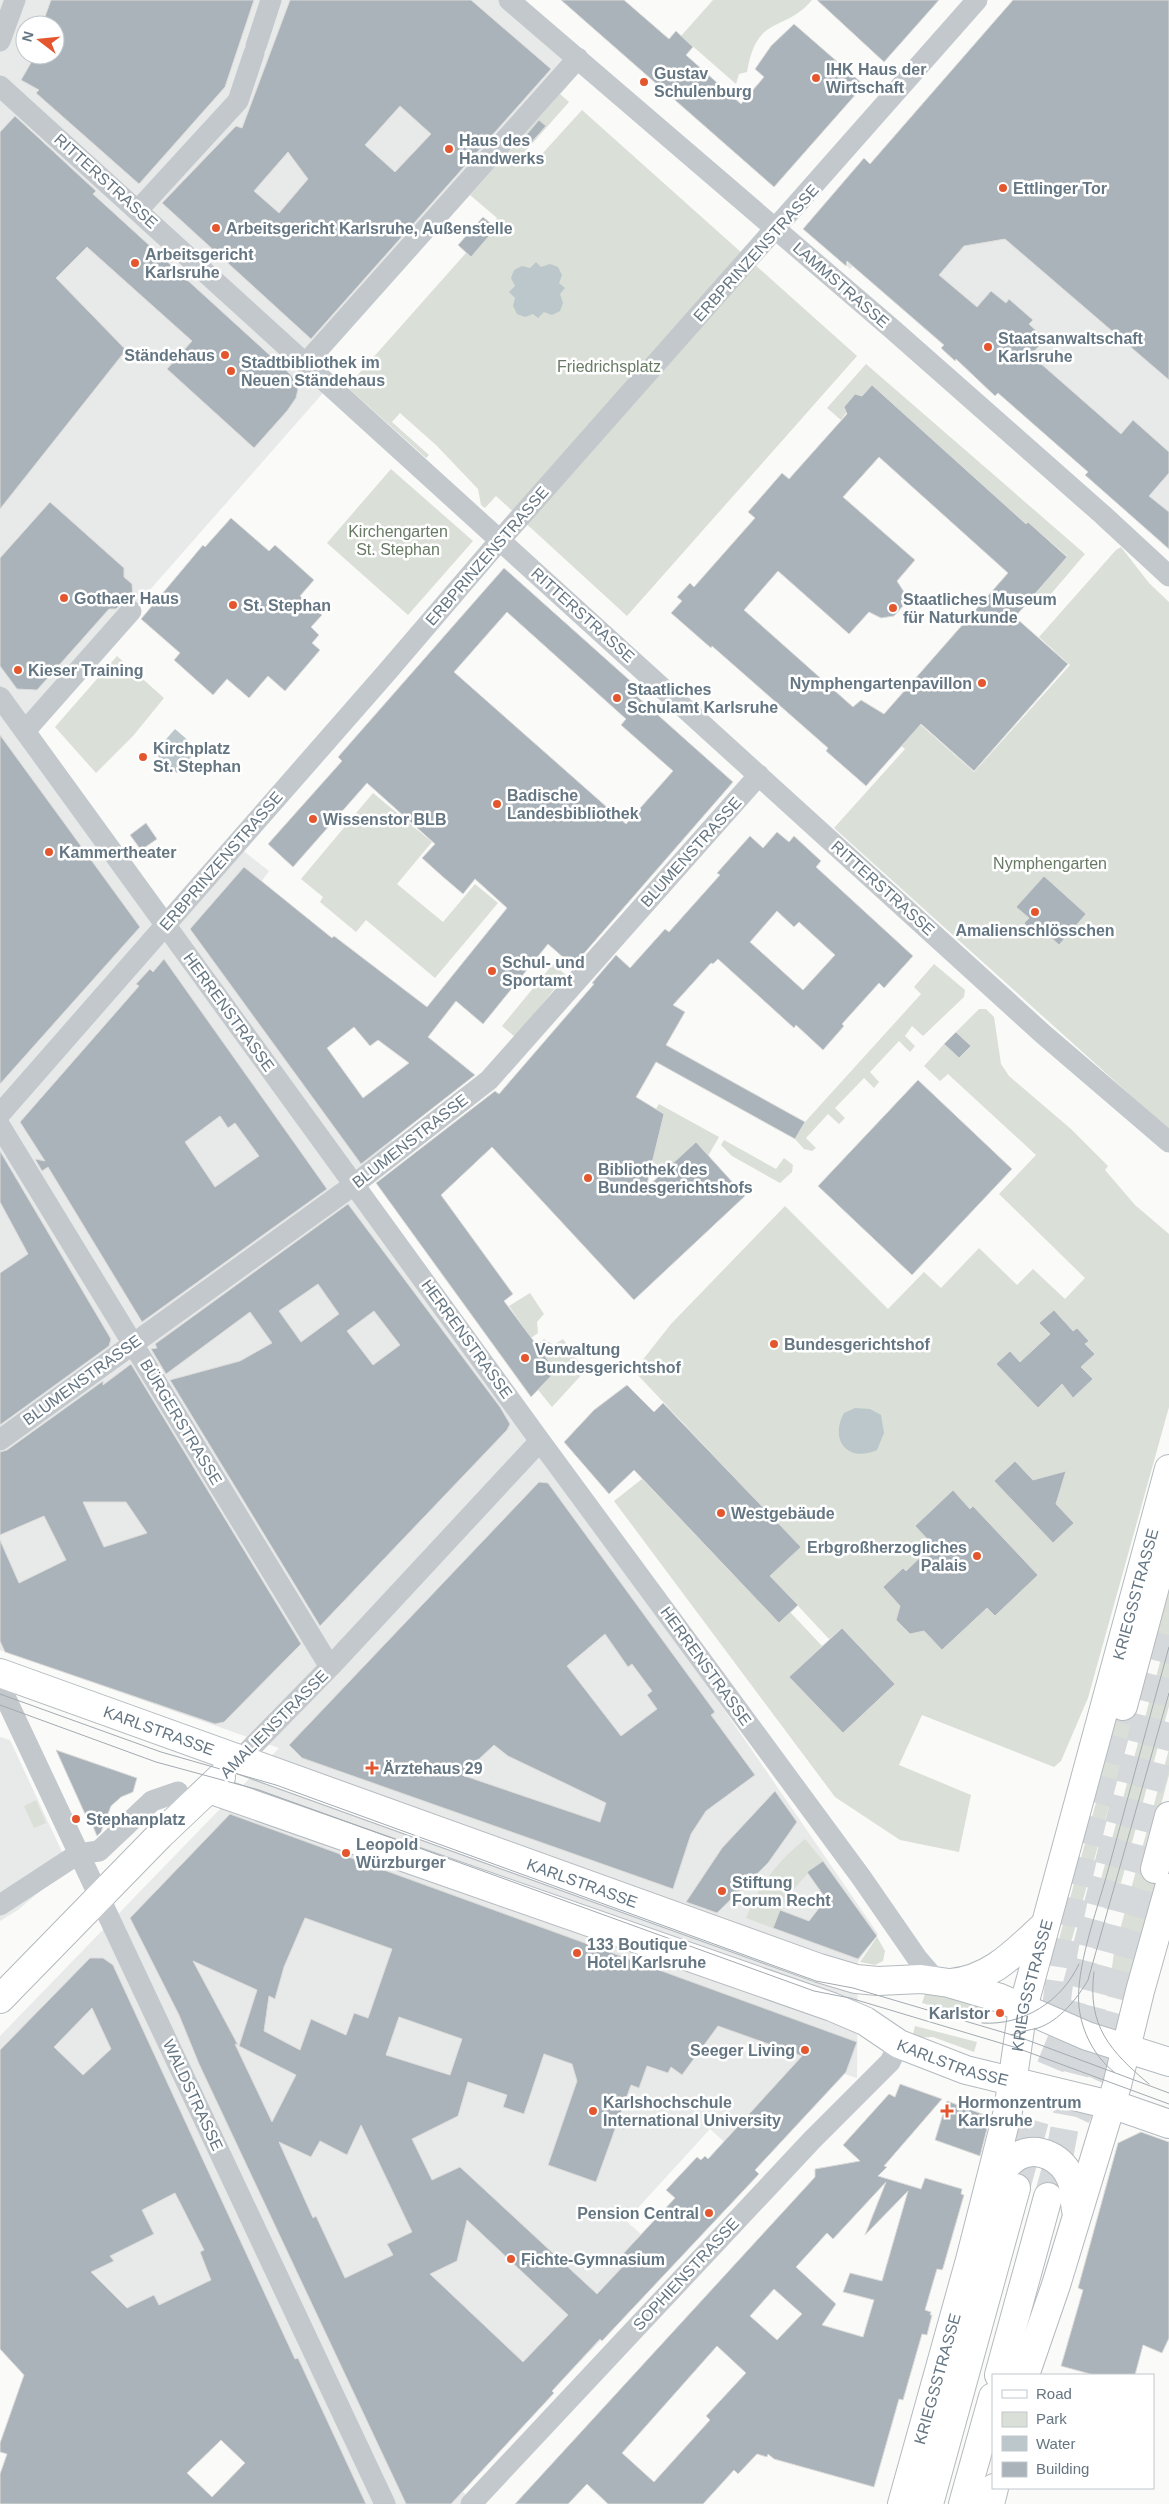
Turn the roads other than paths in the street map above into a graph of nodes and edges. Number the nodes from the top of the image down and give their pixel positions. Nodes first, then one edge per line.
1 (15, 0) edge
2 (271, 0) edge
3 (509, 0) edge
4 (977, 0) edge
5 (0, 41) edge
6 (578, 58) junction
7 (0, 86) edge
8 (138, 210) junction
9 (777, 230) junction
10 (306, 363) junction
11 (500, 540) junction
12 (1169, 576) edge
13 (131, 611) dead end
14 (0, 697) edge
15 (25, 732) junction
16 (759, 775) junction
17 (166, 924) junction
18 (0, 1114) edge
19 (0, 1126) edge
20 (1169, 1142) edge
21 (355, 1184) junction
22 (133, 1342) junction
23 (0, 1440) edge
24 (540, 1441) junction
25 (1169, 1469) edge
26 (1169, 1534) edge
27 (330, 1666) junction
28 (0, 1673) edge
29 (0, 1686) edge
30 (1123, 1706) tunnel mouth
31 (240, 1759) junction
32 (209, 1789) junction
33 (178, 1792) dead end
34 (1169, 1816) edge
35 (78, 1854) junction
36 (1162, 1879) edge
37 (100, 1898) junction
38 (5, 1905) edge
39 (1045, 1925) junction
40 (942, 1982) junction
41 (0, 1999) edge
42 (1023, 2008) junction
43 (899, 2044) junction
44 (1128, 2048) junction
45 (1169, 2062) edge
46 (1012, 2080) junction
47 (1111, 2105) junction
48 (1169, 2124) edge
49 (990, 2186) junction
50 (1016, 2188) tunnel mouth
51 (1048, 2197) tunnel mouth
52 (1076, 2214) junction
53 (999, 2374) edge
54 (1025, 2374) edge
55 (992, 2401) edge
56 (994, 2489) edge
57 (385, 2504) edge
58 (471, 2504) edge
59 (902, 2504) edge
60 (929, 2504) edge
61 (963, 2504) edge
62 (990, 2504) edge

1 - 5 street
2 - 8 street
3 - 6 street, LAMMSTRASSE
4 - 9 street, ERBPRINZENSTRASSE
6 - 9 street, LAMMSTRASSE
6 - 10 street
7 - 8 street, RITTERSTRASSE
8 - 10 street, RITTERSTRASSE
9 - 11 street, ERBPRINZENSTRASSE
9 - 12 street, LAMMSTRASSE
10 - 11 street, RITTERSTRASSE
11 - 16 street, RITTERSTRASSE
11 - 17 street, ERBPRINZENSTRASSE
13 - 15 street
14 - 15 street, HERRENSTRASSE
15 - 17 street, HERRENSTRASSE
16 - 20 street, RITTERSTRASSE
16 - 21 street, BLUMENSTRASSE
17 - 18 street, ERBPRINZENSTRASSE
17 - 21 street, HERRENSTRASSE
19 - 22 street, BÜRGERSTRASSE
21 - 22 street, BLUMENSTRASSE
21 - 24 street, HERRENSTRASSE
22 - 23 street, BLUMENSTRASSE
22 - 27 street, BÜRGERSTRASSE
24 - 27 street, AMALIENSTRASSE
24 - 40 street, HERRENSTRASSE
25 - 39 main road, KRIEGSSTRASSE
26 - 30 main road
27 - 31 street, AMALIENSTRASSE
28 - 31 main road, KARLSTRASSE
29 - 35 street, WALDSTRASSE
31 - 32 main road, AMALIENSTRASSE
31 - 40 main road, KARLSTRASSE
32 - 37 main road, AMALIENSTRASSE
32 - 43 main road, KARLSTRASSE
33 - 35 street
34 - 36 main road
35 - 37 street, WALDSTRASSE
35 - 38 street
36 - 44 main road
37 - 41 main road, AMALIENSTRASSE
37 - 57 street, WALDSTRASSE
39 - 40 main road
39 - 42 main road, KRIEGSSTRASSE
40 - 42 main road, KARLSTRASSE
42 - 44 main road, KARLSTRASSE
42 - 46 main road, KRIEGSSTRASSE
43 - 46 main road, KARLSTRASSE
43 - 58 street, SOPHIENSTRASSE
44 - 45 main road, KARLSTRASSE
44 - 47 main road
46 - 47 main road, KARLSTRASSE
46 - 49 main road, KRIEGSSTRASSE
47 - 48 main road, KARLSTRASSE
47 - 52 main road
49 - 52 main road
49 - 59 main road, KRIEGSSTRASSE
50 - 60 main road
51 - 53 main road
52 - 54 main road
55 - 61 main road
56 - 62 main road

